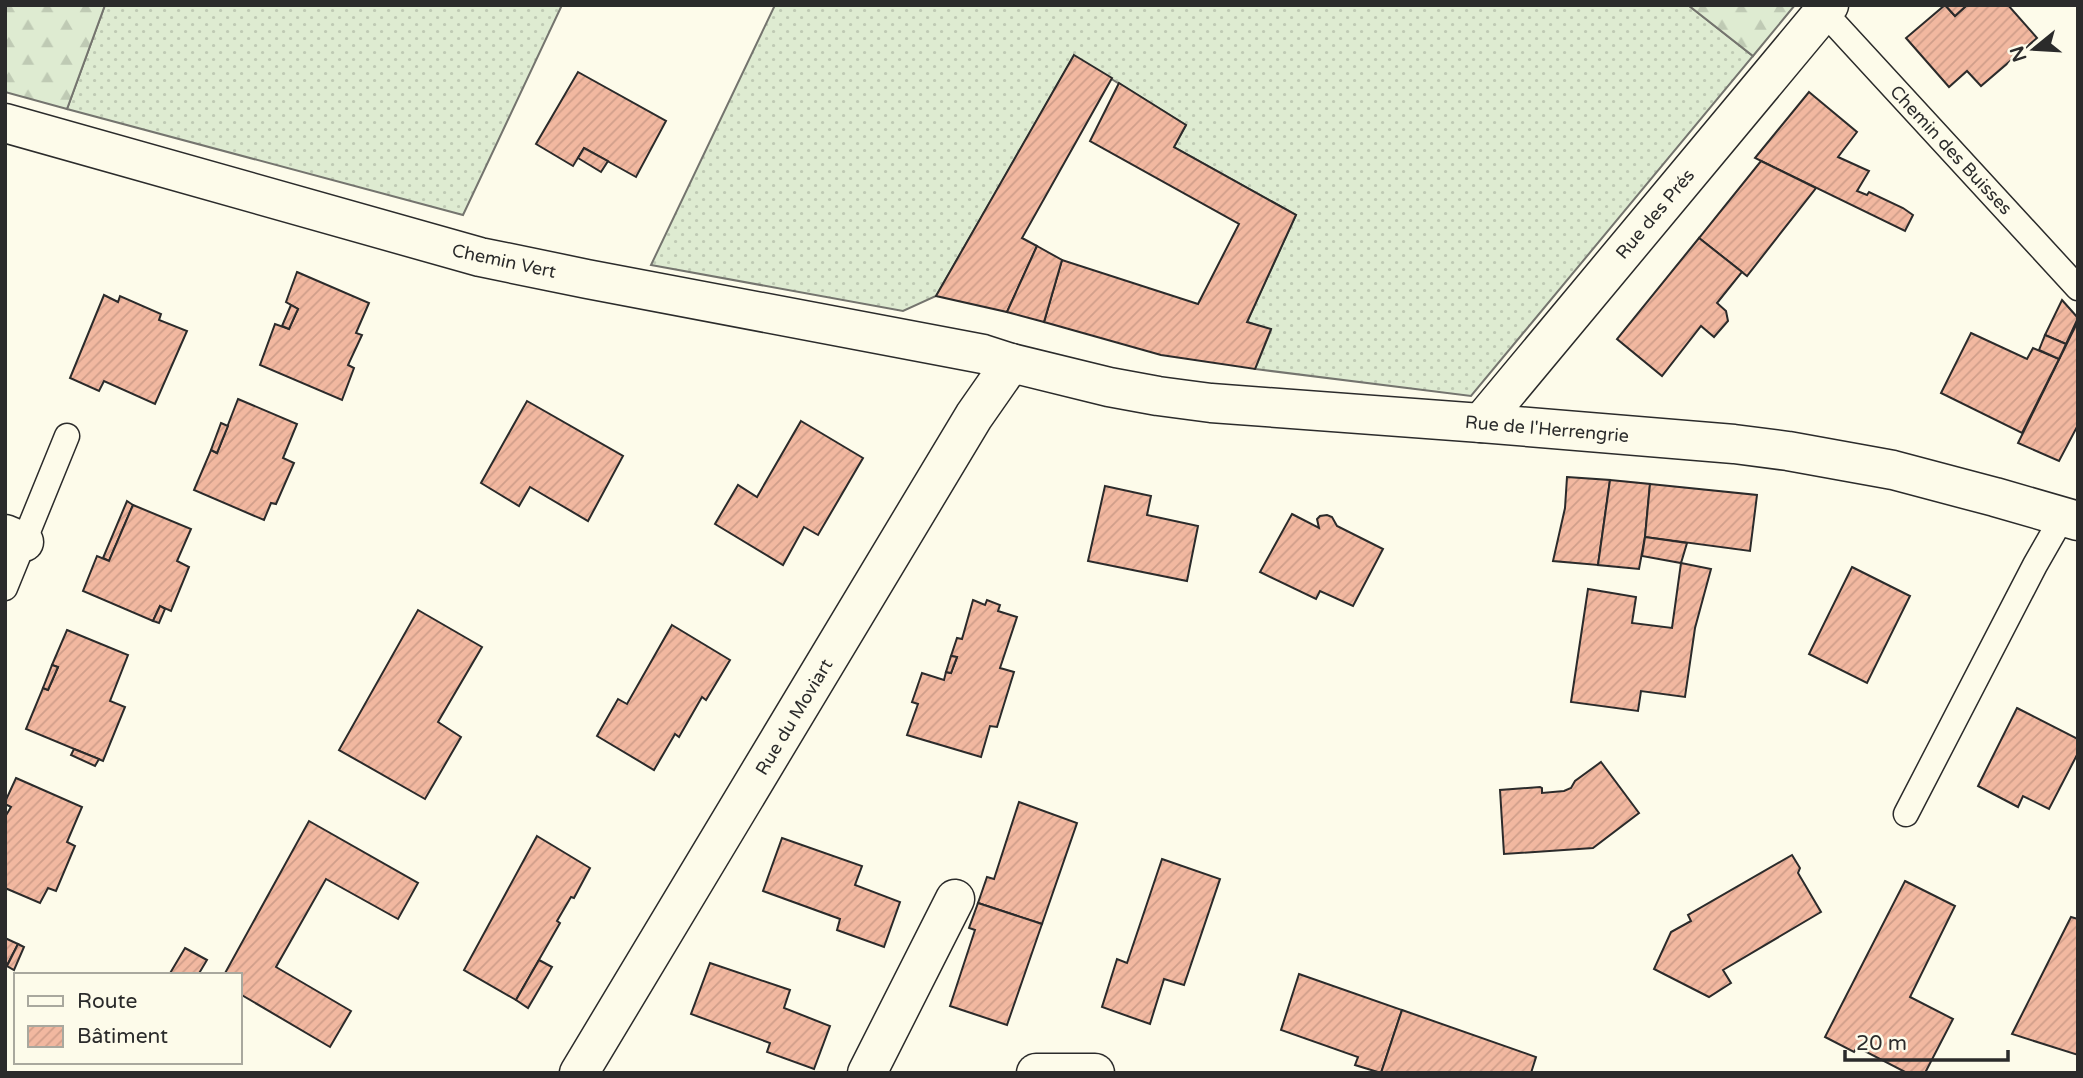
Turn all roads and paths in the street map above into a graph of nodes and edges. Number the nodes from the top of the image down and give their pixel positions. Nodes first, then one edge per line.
1 (1826, 9) edge
2 (5, 123) edge
3 (2078, 288) edge
4 (1012, 363) junction
5 (1481, 423) junction
6 (66, 436) dead end
7 (2071, 519) edge
8 (14, 538) edge
9 (5, 588) edge
10 (1906, 814) dead end
11 (955, 899) dead end
12 (588, 1070) edge
13 (867, 1073) edge
14 (1036, 1073) edge
15 (1095, 1073) edge

1 - 3 lane, Chemin des Buisses
1 - 5 street, Rue des Prés
2 - 4 street, Chemin Vert
4 - 5 street, Rue de l'Herrengrie
4 - 12 street, Rue du Moviart
5 - 7 street, Rue de l'Herrengrie
6 - 8 lane
7 - 10 lane
8 - 9 lane
11 - 13 street
14 - 15 street

